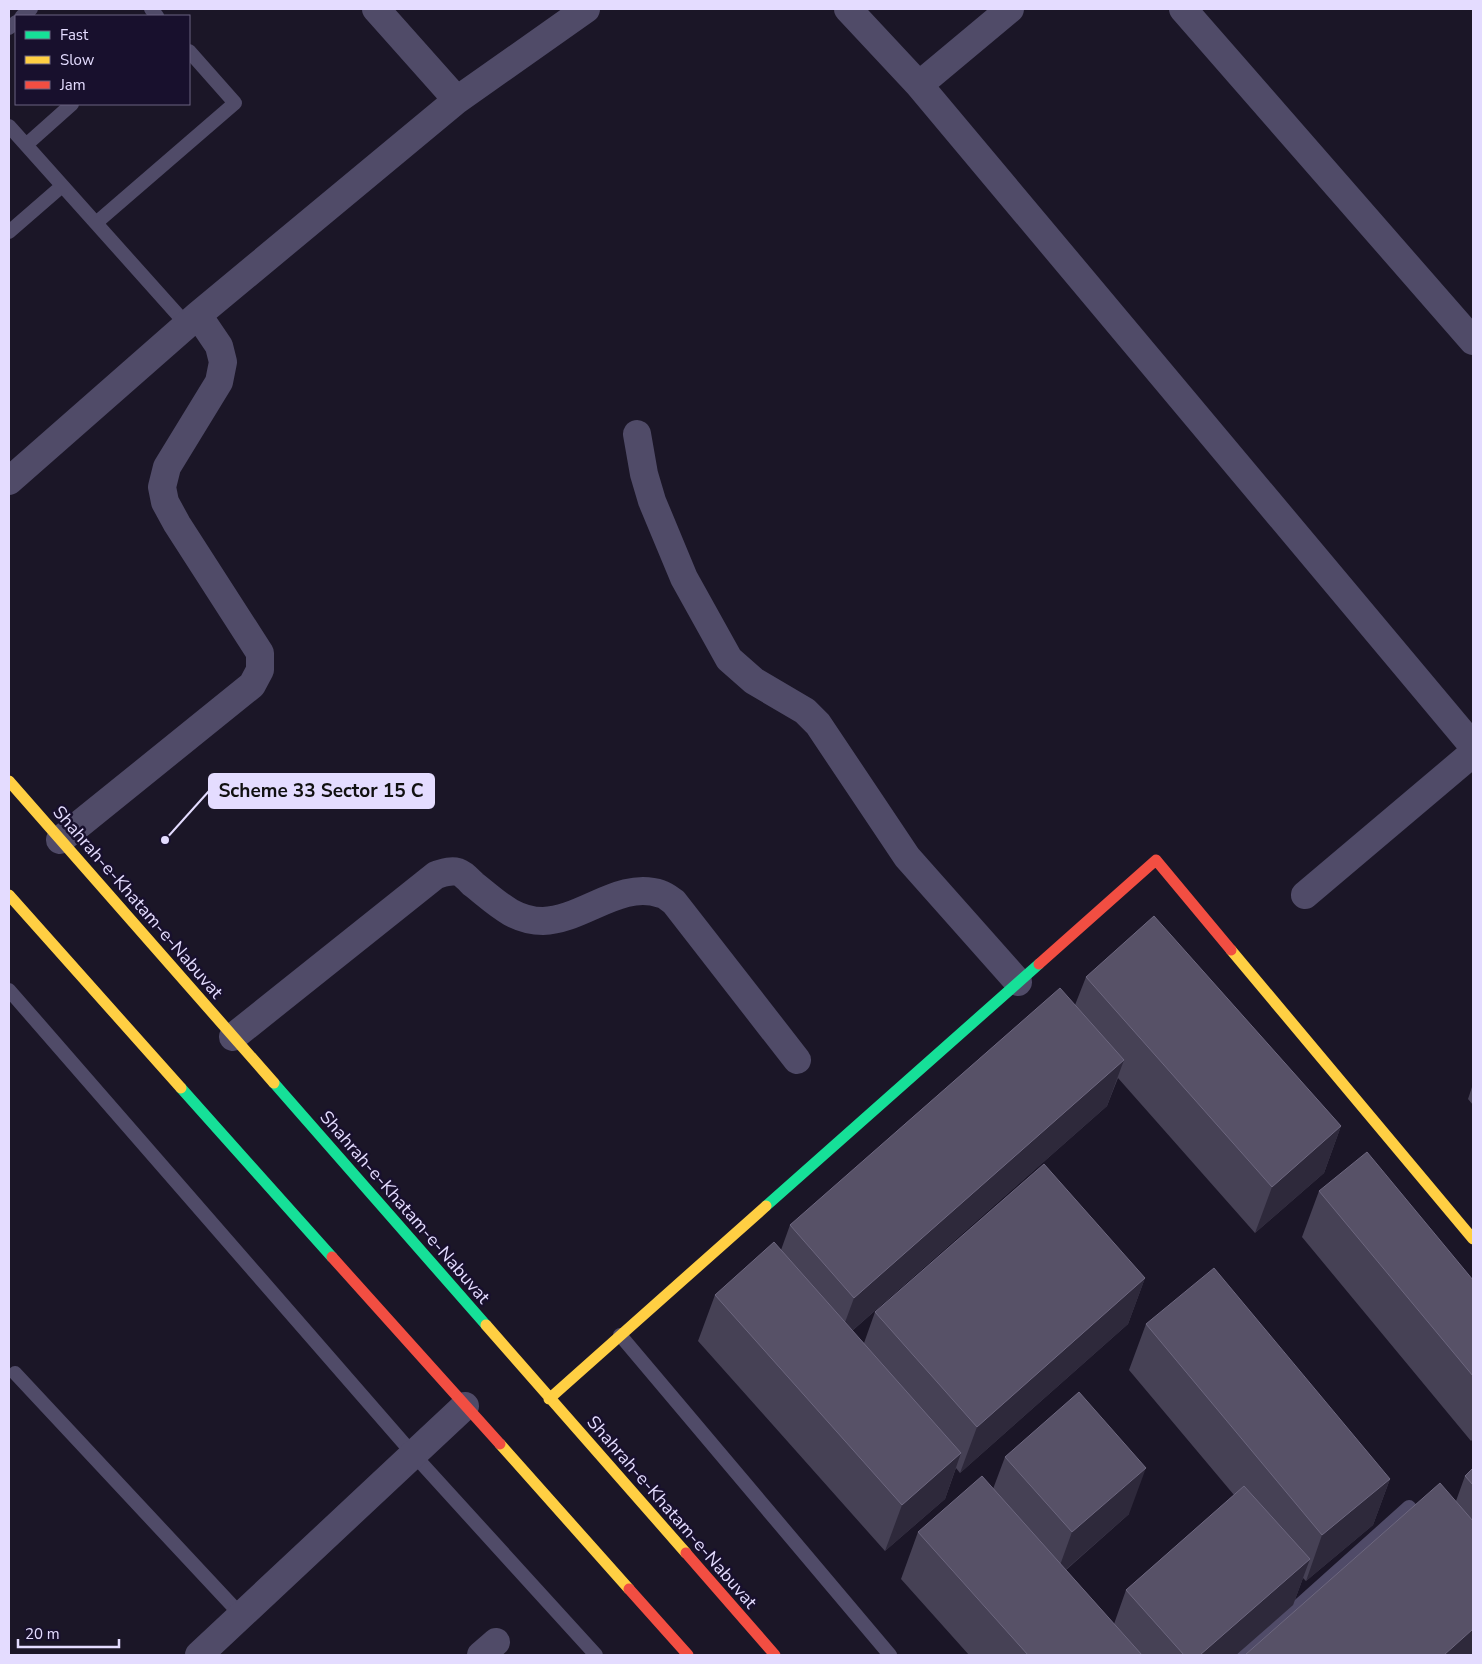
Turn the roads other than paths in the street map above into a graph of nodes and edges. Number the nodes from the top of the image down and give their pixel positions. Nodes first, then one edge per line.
1 (376, 9) edge
2 (586, 9) edge
3 (848, 9) edge
4 (1010, 9) edge
5 (1184, 9) edge
6 (190, 52) edge
7 (919, 85) junction
8 (457, 100) junction
9 (71, 105) edge
10 (9, 126) edge
11 (26, 145) junction
12 (62, 186) junction
13 (96, 224) junction
14 (9, 232) edge
15 (192, 320) junction
16 (1473, 341) edge
17 (637, 434) dead end
18 (9, 481) edge
19 (1473, 746) edge
20 (1473, 753) edge
21 (9, 781) edge
22 (60, 840) junction
23 (9, 895) edge
24 (1304, 895) dead end
25 (1018, 982) junction
26 (9, 990) edge
27 (233, 1038) junction
28 (797, 1060) dead end
29 (1473, 1239) edge
30 (620, 1336) junction
31 (16, 1373) dead end
32 (549, 1399) junction
33 (465, 1406) junction
34 (414, 1455) junction
35 (1435, 1536) edge
36 (242, 1616) junction
37 (199, 1655) edge
38 (596, 1655) edge
39 (688, 1655) edge
40 (775, 1655) edge
41 (890, 1655) edge
42 (1244, 1655) edge

1 - 8 street
2 - 8 street
3 - 7 street
4 - 7 street
5 - 16 street
6 - 13 lane
7 - 19 street
8 - 15 street
9 - 11 lane
10 - 11 lane
11 - 12 lane
12 - 13 lane
12 - 14 lane
13 - 15 lane
15 - 18 street
15 - 22 street
17 - 25 street
20 - 24 street
21 - 22 main road, Shahrah-e-Khatam-e-Nabuvat
22 - 27 main road, Shahrah-e-Khatam-e-Nabuvat
23 - 33 main road
25 - 29 main road
25 - 30 main road
26 - 34 lane
27 - 28 street
27 - 32 main road, Shahrah-e-Khatam-e-Nabuvat
30 - 32 main road
30 - 41 lane
31 - 36 lane
32 - 40 main road, Shahrah-e-Khatam-e-Nabuvat
33 - 34 street
33 - 39 main road
34 - 36 street
34 - 38 lane
35 - 42 lane
36 - 37 street

